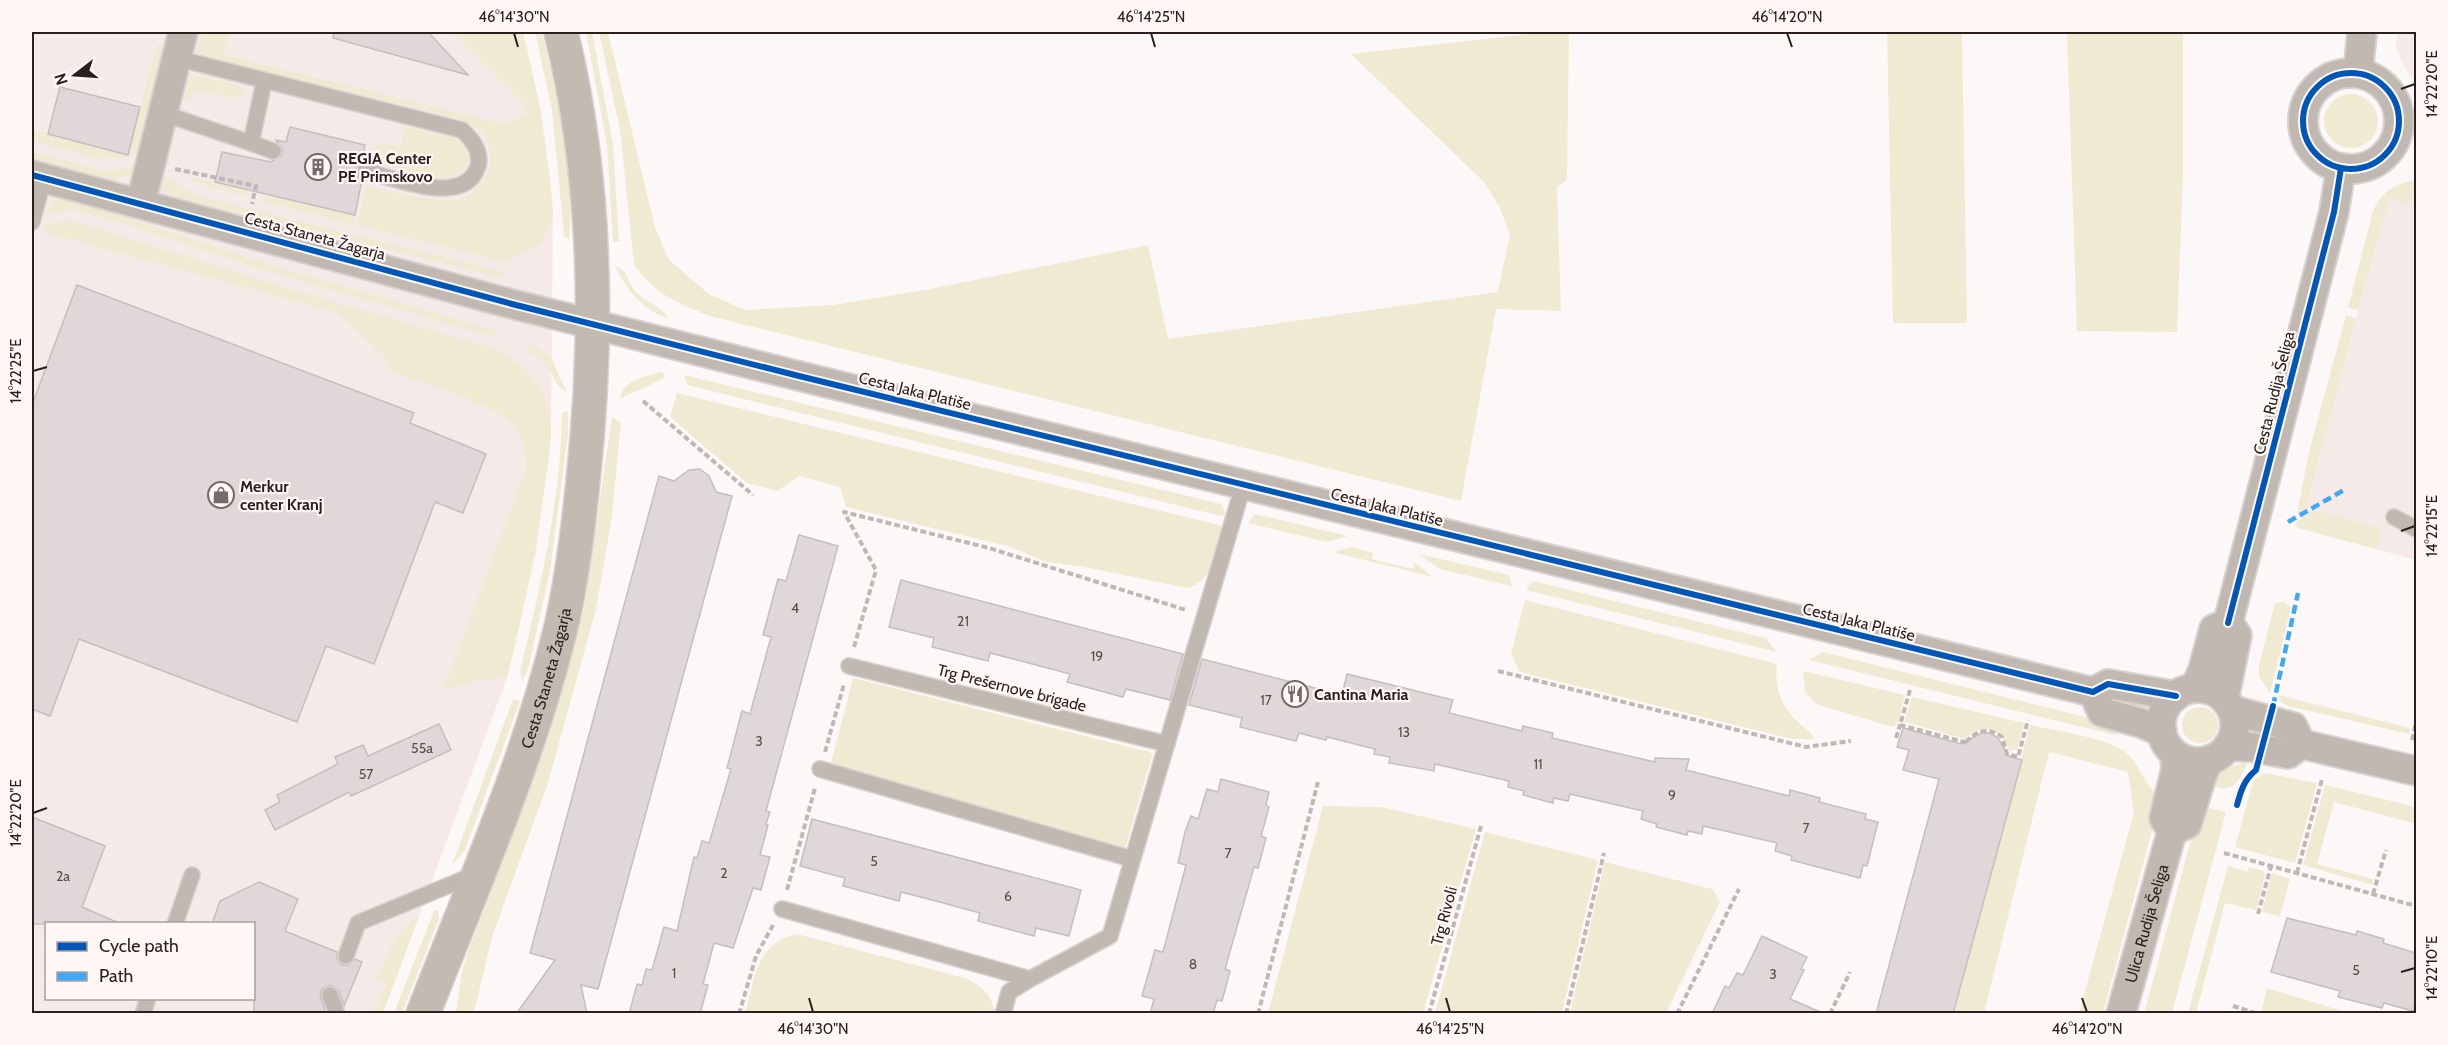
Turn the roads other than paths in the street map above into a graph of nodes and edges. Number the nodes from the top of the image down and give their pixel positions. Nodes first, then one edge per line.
1 (561, 32) edge
2 (2362, 32) edge
3 (179, 45) edge
4 (2358, 73) junction
5 (264, 82) junction
6 (162, 113) junction
7 (2407, 137) edge
8 (251, 143) junction
9 (273, 151) dead end
10 (2342, 168) junction
11 (364, 171) dead end
12 (38, 176) edge
13 (141, 202) junction
14 (32, 222) edge
15 (592, 324) junction
16 (1243, 486) junction
17 (2394, 517) dead end
18 (2416, 529) edge
19 (2228, 623) junction
20 (849, 666) road end
21 (2093, 692) junction
22 (2185, 692) junction
23 (2228, 705) junction
24 (2168, 743) junction
25 (1167, 744) junction
26 (2301, 744) junction
27 (2219, 753) junction
28 (820, 769) road end
29 (2416, 771) edge
30 (2172, 831) junction
31 (1132, 859) junction
32 (476, 874) junction
33 (192, 875) dead end
34 (782, 909) road end
35 (176, 922) edge
36 (346, 956) dead end
37 (1030, 979) junction
38 (330, 995) dead end
39 (337, 1014) edge
40 (423, 1014) edge
41 (1004, 1014) edge
42 (2121, 1014) edge

1 - 15 main road, Cesta Staneta Žagarja
2 - 4 street
3 - 5 lane
3 - 6 street
4 - 7 street
4 - 10 street
5 - 8 lane
5 - 11 lane
6 - 8 lane
6 - 13 street
7 - 10 street
8 - 9 lane
10 - 19 street, Cesta Rudija Šeliga
12 - 13 street, Cesta Staneta Žagarja
12 - 14 lane
13 - 15 street, Cesta Staneta Žagarja
15 - 16 street, Cesta Jaka Platiše
15 - 32 main road, Cesta Staneta Žagarja
16 - 21 street, Cesta Jaka Platiše
16 - 25 lane
17 - 18 lane
19 - 22 street, Cesta Rudija Šeliga
19 - 23 street, Cesta Rudija Šeliga
20 - 25 lane, Trg Prešernove brigade
21 - 22 street, Cesta Jaka Platiše
21 - 24 street
22 - 23 street
22 - 24 street
23 - 26 street
23 - 27 street
24 - 27 street
24 - 30 street, Ulica Rudija Šeliga
25 - 31 lane
26 - 27 street
26 - 29 street
27 - 30 street, Ulica Rudija Šeliga
28 - 31 lane
30 - 42 street, Ulica Rudija Šeliga
31 - 37 lane
32 - 36 lane
32 - 40 main road, Cesta Staneta Žagarja
33 - 35 lane
34 - 37 lane
37 - 41 lane
38 - 39 lane

